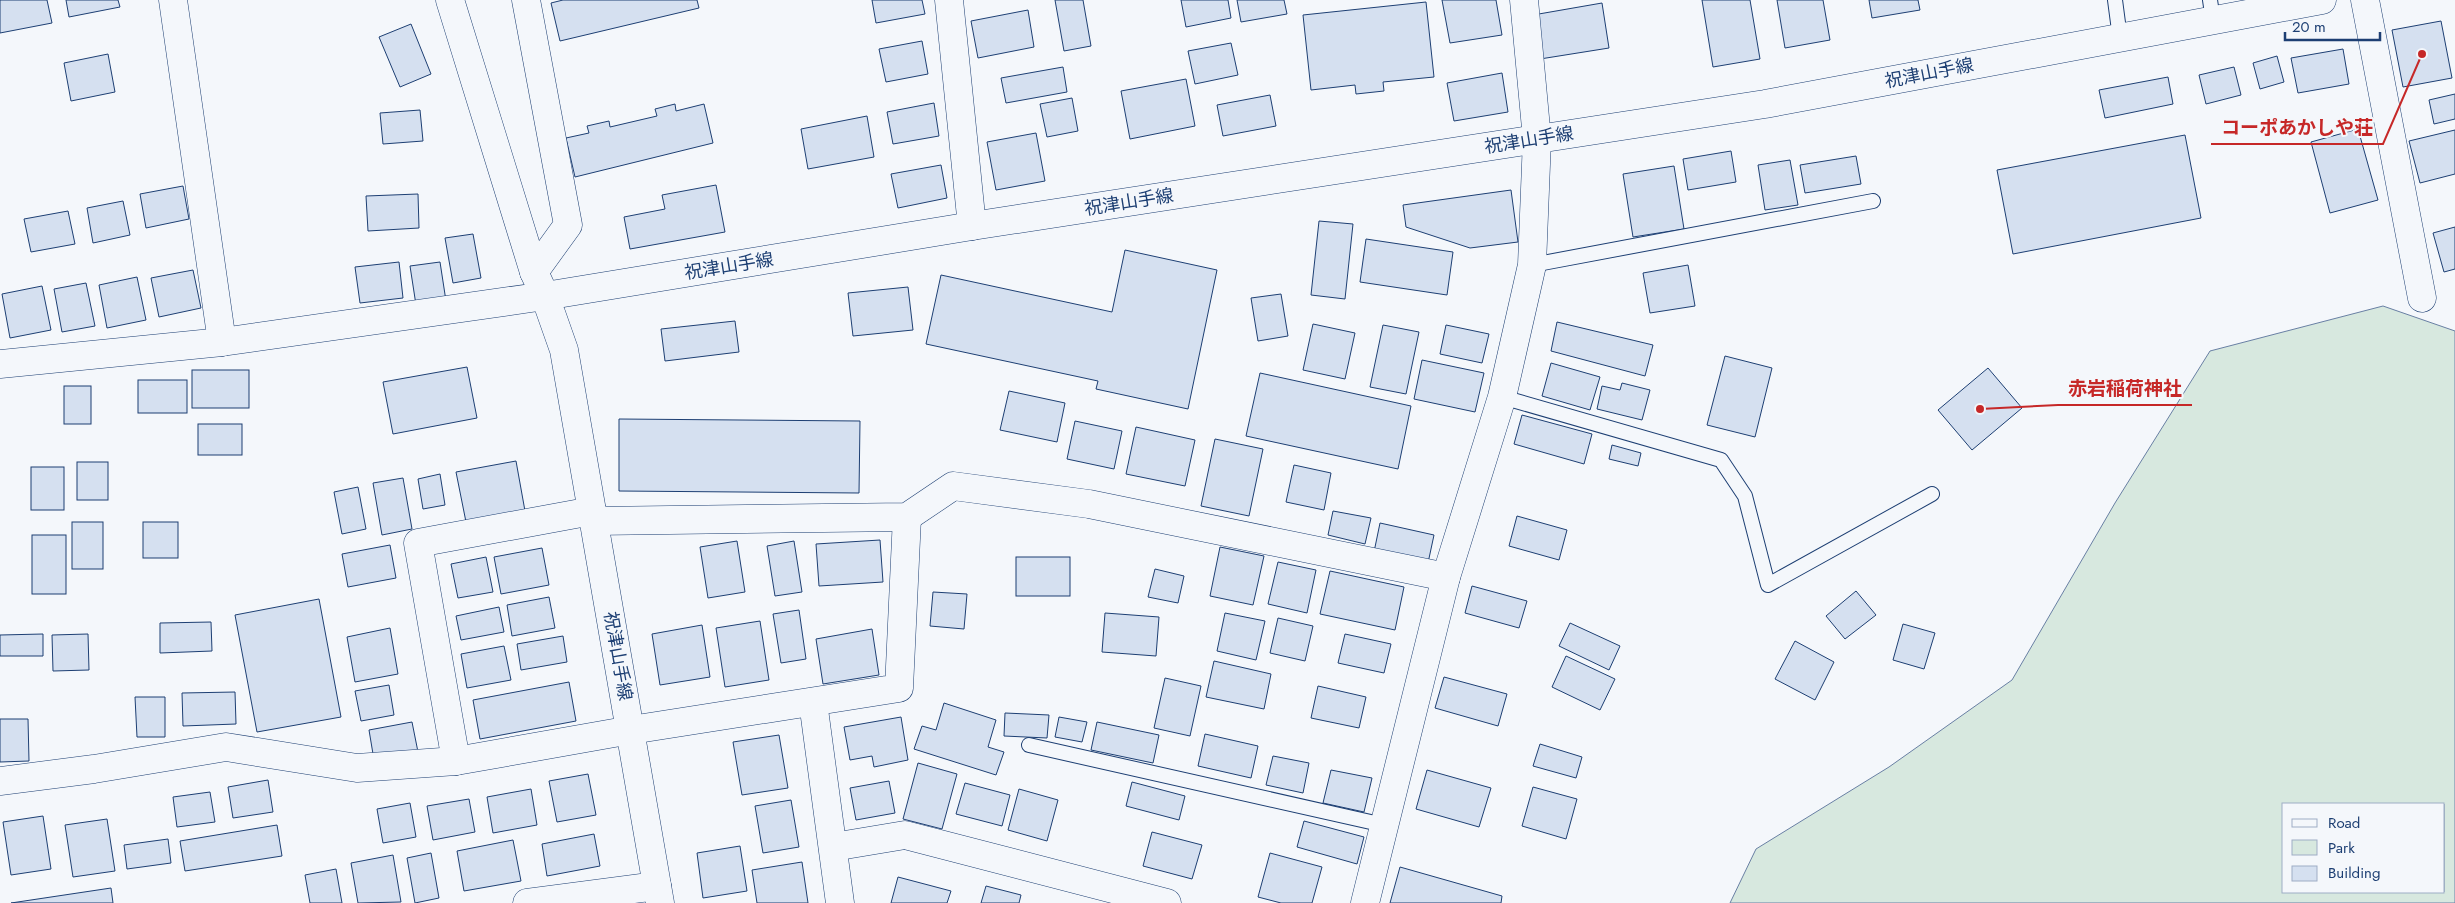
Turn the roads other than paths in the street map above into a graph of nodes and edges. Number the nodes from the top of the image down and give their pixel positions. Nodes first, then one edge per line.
1 (174, 0) edge
2 (450, 0) edge
3 (526, 0) edge
4 (949, 0) edge
5 (1524, 0) edge
6 (2115, 0) edge
7 (2322, 0) edge
8 (2365, 0) edge
9 (2212, 10) edge
10 (2120, 38) junction
11 (1537, 139) junction
12 (1872, 201) dead end
13 (972, 226) junction
14 (1532, 265) junction
15 (539, 284) junction
16 (2422, 298) dead end
17 (222, 342) junction
18 (0, 364) edge
19 (1502, 397) junction
20 (1932, 494) dead end
21 (593, 516) junction
22 (907, 518) junction
23 (1446, 577) junction
24 (813, 702) junction
25 (631, 730) junction
26 (1029, 745) dead end
27 (456, 761) junction
28 (0, 781) edge
29 (1384, 825) junction
30 (833, 848) junction
31 (659, 894) edge
32 (527, 903) edge
33 (840, 903) edge
34 (1167, 903) edge
35 (1365, 903) edge

1 - 17 street
2 - 15 street
3 - 15 street
4 - 13 street
5 - 11 street
6 - 10 lane
7 - 9 street, 祝津山手線
8 - 16 street
9 - 10 street, 祝津山手線
10 - 11 street, 祝津山手線
11 - 13 street, 祝津山手線
11 - 14 street
12 - 14 lane
13 - 15 street, 祝津山手線
14 - 19 street
15 - 17 street
15 - 21 street, 祝津山手線
17 - 18 street
19 - 20 lane
19 - 23 street
21 - 22 street
21 - 25 street, 祝津山手線
21 - 27 street
22 - 23 street
22 - 24 street
23 - 29 street
24 - 25 street
24 - 30 street
25 - 27 street
25 - 31 street, 祝津山手線
26 - 29 lane
27 - 28 street
29 - 35 street
30 - 33 street
30 - 34 street
31 - 32 street

